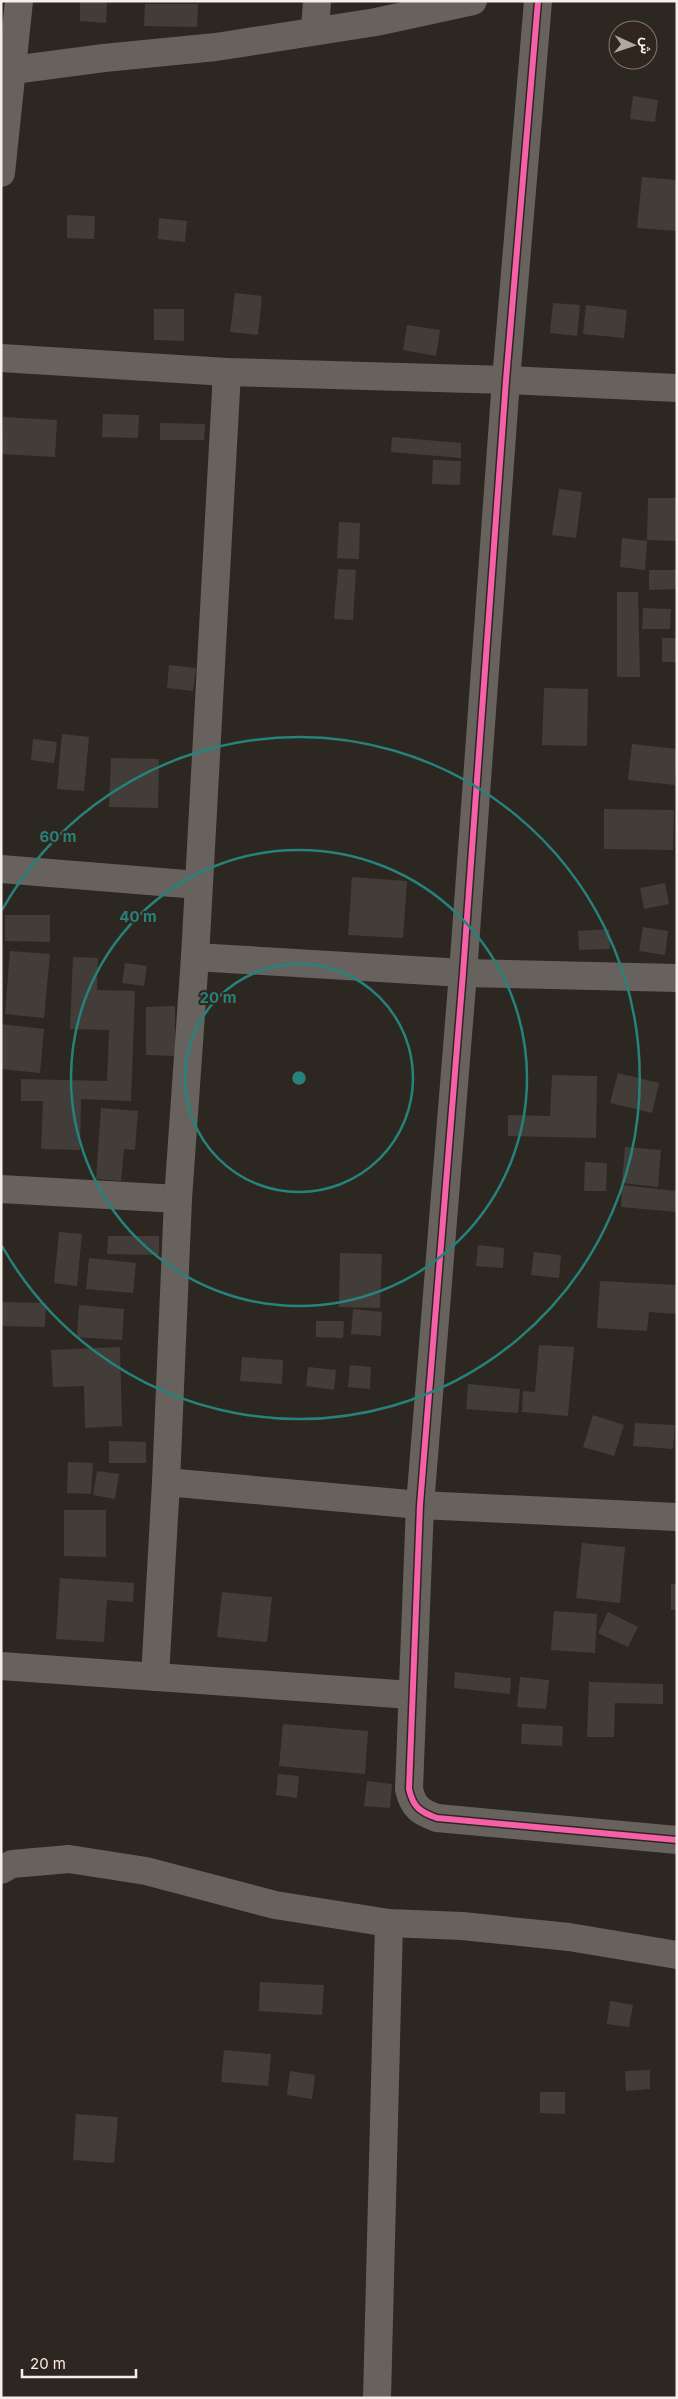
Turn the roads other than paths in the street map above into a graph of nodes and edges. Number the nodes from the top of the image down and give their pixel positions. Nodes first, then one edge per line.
1 (19, 1) edge
2 (316, 1) edge
3 (473, 1) edge
4 (538, 1) edge
5 (315, 31) junction
6 (7, 70) edge
7 (1, 173) edge
8 (1, 358) edge
9 (228, 372) junction
10 (506, 380) junction
11 (677, 388) edge
12 (1, 869) edge
13 (198, 885) junction
14 (195, 957) junction
15 (463, 973) junction
16 (677, 978) edge
17 (1, 1188) edge
18 (178, 1200) junction
19 (166, 1482) junction
20 (420, 1505) junction
21 (677, 1517) edge
22 (1, 1666) edge
23 (155, 1677) junction
24 (411, 1695) junction
25 (677, 1840) edge
26 (1, 1870) edge
27 (389, 1923) junction
28 (677, 1955) edge
29 (377, 2398) edge

1 - 6 street
2 - 5 street
3 - 5 street
4 - 10 street
5 - 6 street
6 - 7 street
8 - 9 street
9 - 10 street
9 - 13 street
10 - 11 street
10 - 15 street
12 - 13 street
13 - 14 street
14 - 15 street
14 - 18 street
15 - 16 street
15 - 20 street
17 - 18 street
18 - 19 street
19 - 20 street
19 - 23 street
20 - 21 street
20 - 24 street
22 - 23 street
23 - 24 street
24 - 25 street
26 - 27 street
27 - 28 street
27 - 29 street

